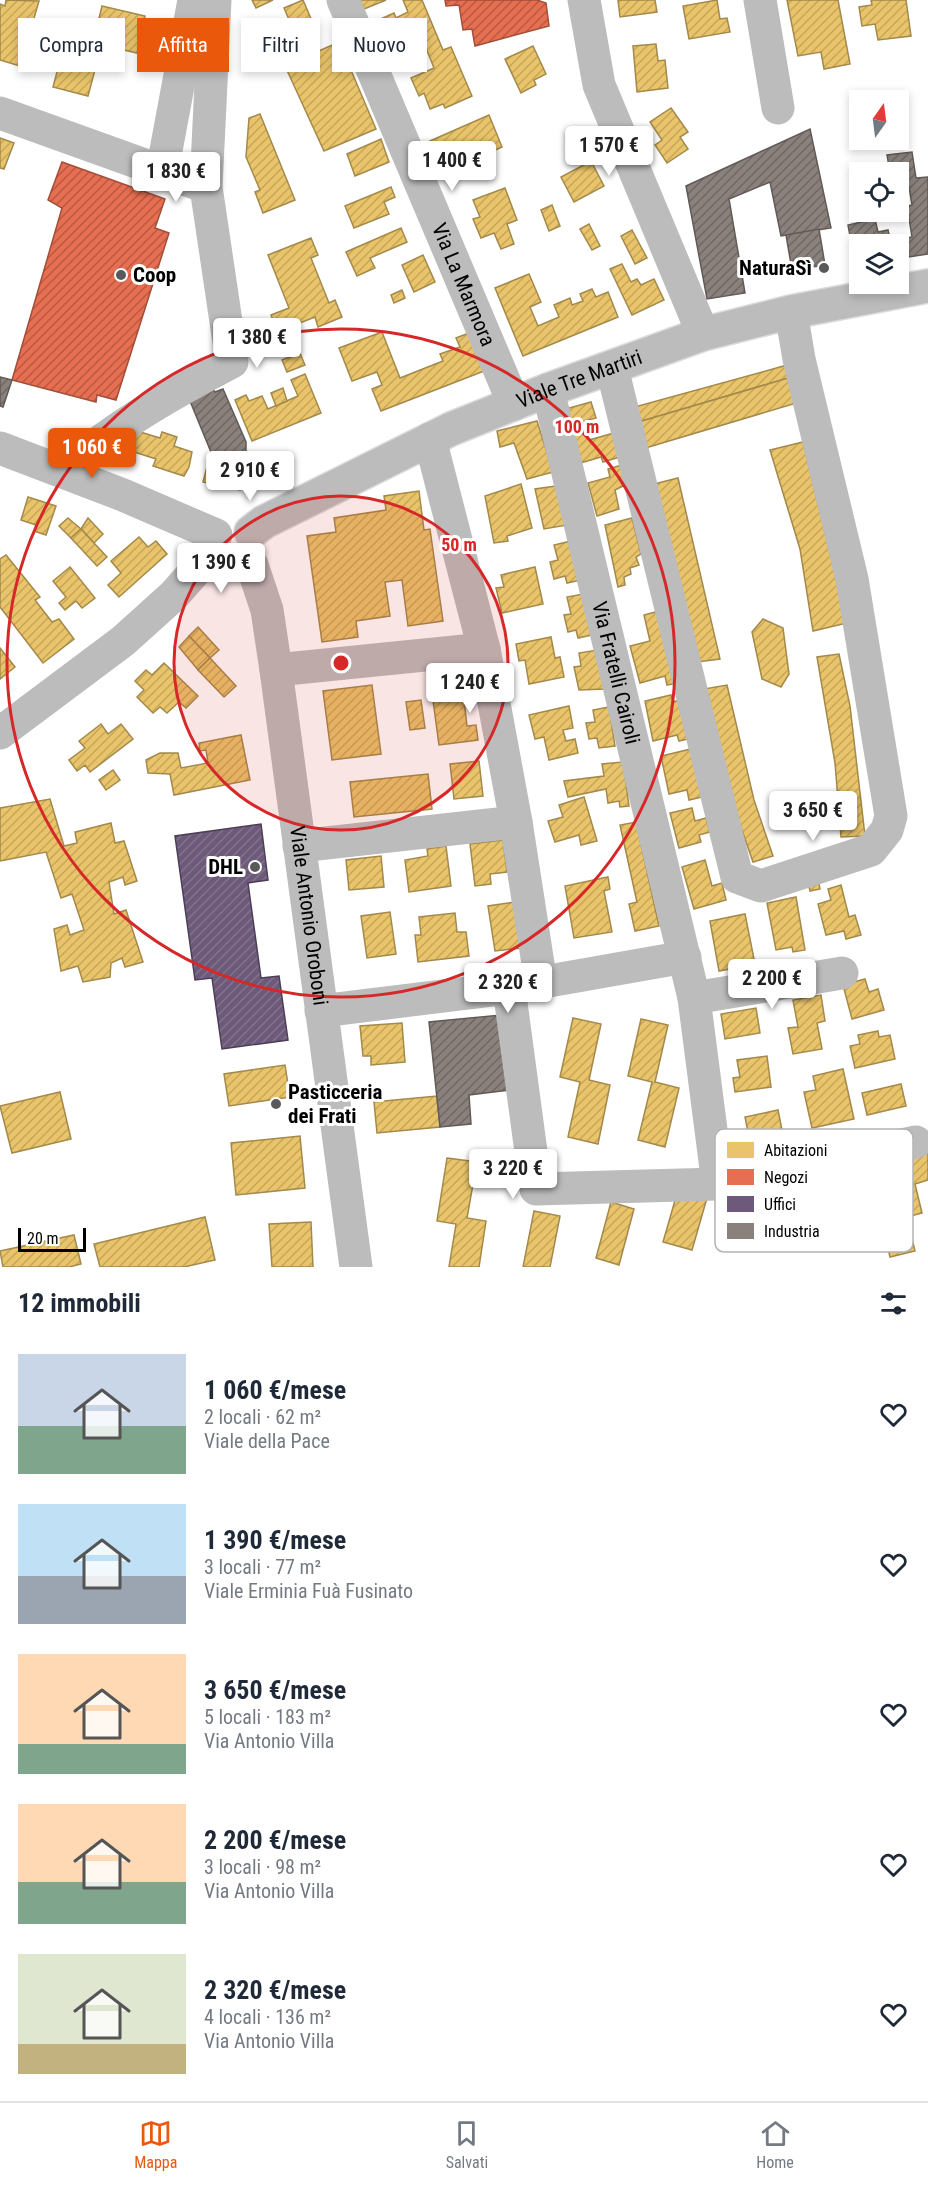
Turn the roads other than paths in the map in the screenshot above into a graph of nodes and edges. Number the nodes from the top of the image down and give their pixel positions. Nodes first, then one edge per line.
1 (194, 0) edge
2 (214, 0) edge
3 (343, 0) edge
4 (584, 0) edge
5 (760, 0) edge
6 (778, 108) dead end
7 (0, 112) edge
8 (162, 172) junction
9 (206, 187) junction
10 (928, 286) edge
11 (791, 312) junction
12 (703, 334) junction
13 (612, 368) junction
14 (548, 390) junction
15 (514, 404) junction
16 (430, 439) junction
17 (0, 448) edge
18 (63, 471) junction
19 (251, 532) junction
20 (214, 544) junction
21 (252, 565) junction
22 (484, 649) junction
23 (276, 670) junction
24 (0, 733) edge
25 (516, 822) junction
26 (299, 846) junction
27 (685, 957) junction
28 (842, 973) dead end
29 (542, 983) junction
30 (509, 988) junction
31 (694, 998) junction
32 (321, 1011) junction
33 (916, 1142) dead end
34 (913, 1143) edge
35 (715, 1161) edge
36 (715, 1184) edge
37 (356, 1267) edge

1 - 8 street
2 - 9 street
3 - 15 street, Via La Marmora
4 - 12 street
5 - 6 street
7 - 8 street
8 - 9 street
9 - 18 street
10 - 11 street, Viale Tre Martiri
11 - 12 street, Viale Tre Martiri
11 - 13 street
12 - 13 street, Viale Tre Martiri
13 - 14 street, Viale Tre Martiri
14 - 15 street, Viale Tre Martiri
14 - 27 street, Via Fratelli Cairoli
15 - 16 street, Viale Tre Martiri
16 - 19 street, Viale Tre Martiri
16 - 22 street
17 - 18 street
18 - 20 street
19 - 20 street
19 - 21 street
20 - 21 street
20 - 24 street
21 - 23 street, Viale Antonio Oroboni
22 - 23 street
22 - 25 street
23 - 26 street, Viale Antonio Oroboni
25 - 26 street
25 - 29 street
26 - 32 street, Viale Antonio Oroboni
27 - 29 street
27 - 31 street, Via Fratelli Cairoli
28 - 31 street
29 - 30 street
30 - 32 street
30 - 36 street
31 - 35 street, Via Fratelli Cairoli
32 - 37 street, Viale Antonio Oroboni
33 - 34 street

